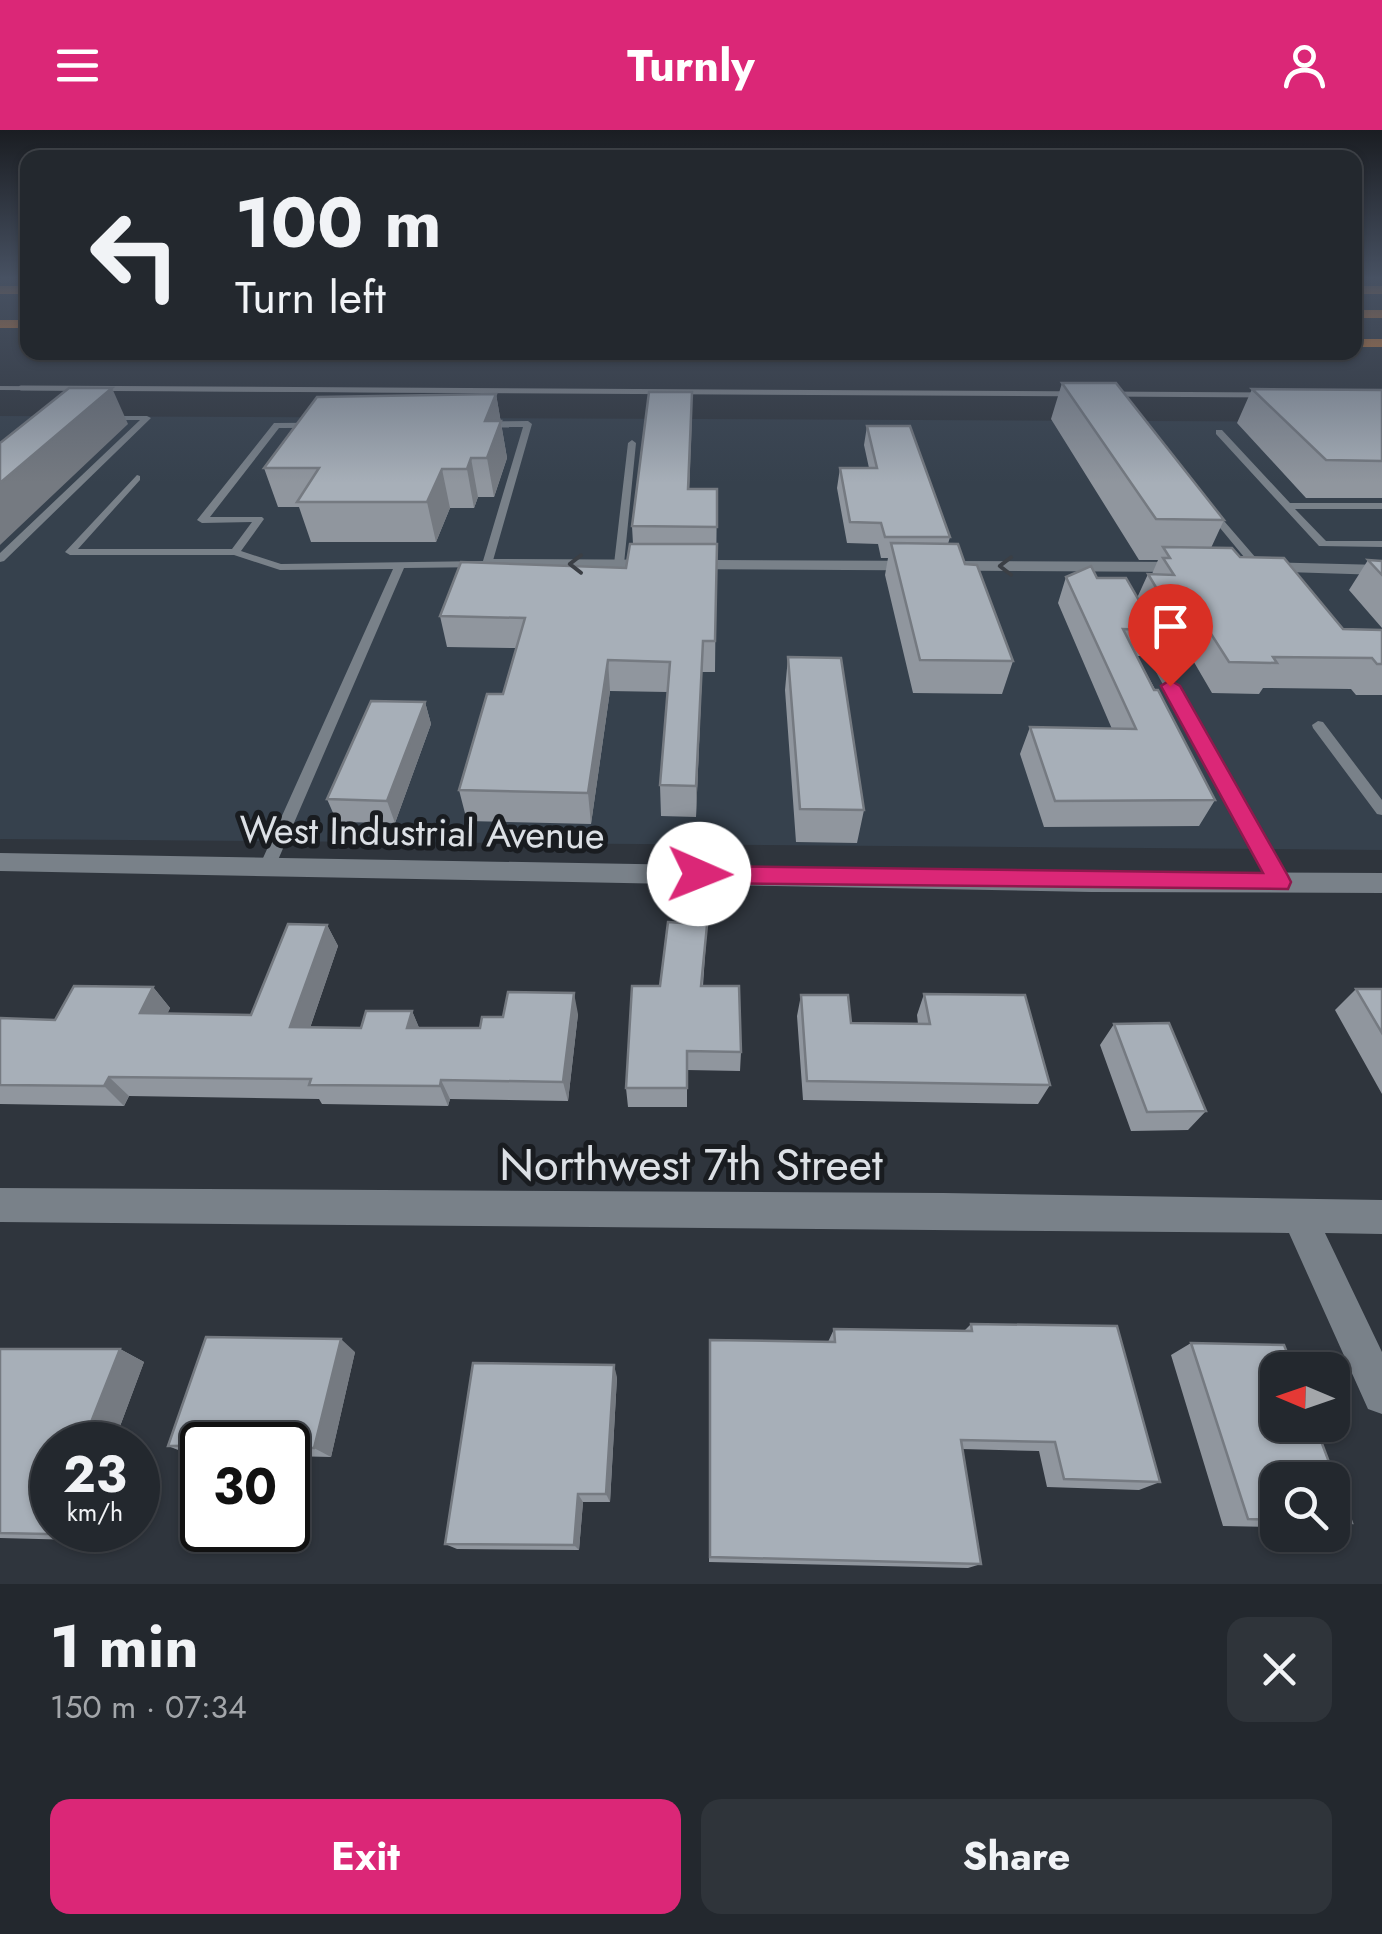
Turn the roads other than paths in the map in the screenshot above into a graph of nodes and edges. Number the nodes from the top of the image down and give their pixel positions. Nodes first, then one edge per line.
1 (94, 418) edge
2 (1219, 432) dead end
3 (632, 444) dead end
4 (137, 478) dead end
5 (1196, 494) edge
6 (1287, 506) junction
7 (1382, 506) edge
8 (1382, 544) edge
9 (235, 552) junction
10 (0, 559) edge
11 (487, 564) junction
12 (619, 564) junction
13 (400, 565) junction
14 (1200, 567) edge
15 (1248, 567) joint
16 (1382, 570) edge
17 (1135, 623) edge
18 (1318, 726) dead end
19 (1382, 810) edge
20 (0, 862) edge
21 (267, 866) junction
22 (1279, 882) junction
23 (1382, 882) edge
24 (0, 1205) edge
25 (1300, 1217) junction
26 (1382, 1217) edge
27 (1382, 1395) edge

1 - 10 lane
2 - 6 lane
3 - 12 lane
4 - 9 lane
5 - 15 lane
6 - 7 lane
6 - 8 lane
9 - 11 lane
9 - 13 lane
12 -> 11 street
11 - 13 lane
14 -> 12 street
13 - 21 lane
15 - 16 street
17 - 22 lane
18 - 19 lane
20 - 21 street, West Industrial Avenue
21 - 22 street, West Industrial Avenue
22 - 23 street, West Industrial Avenue
24 - 25 street, Northwest 7th Street
25 - 26 street, Northwest 7th Street
25 - 27 street

